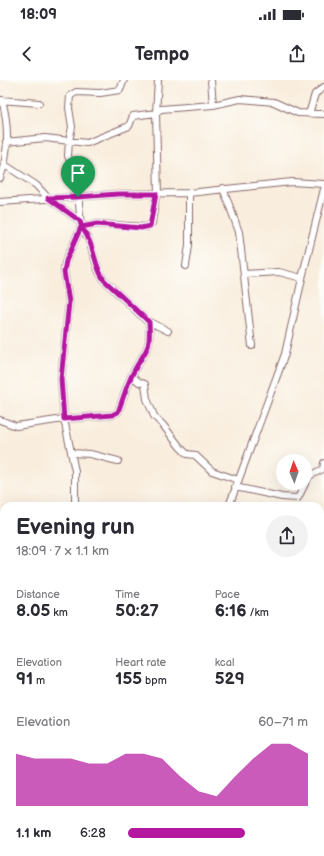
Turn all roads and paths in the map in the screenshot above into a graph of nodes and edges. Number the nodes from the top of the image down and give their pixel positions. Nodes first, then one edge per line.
1 (124, 80) edge
2 (158, 80) edge
3 (211, 80) edge
4 (324, 87) edge
5 (1, 100) edge
6 (39, 103) dead end
7 (213, 105) junction
8 (156, 113) junction
9 (309, 114) junction
10 (324, 114) edge
11 (69, 141) junction
12 (6, 142) junction
13 (5, 165) junction
14 (0, 178) edge
15 (324, 184) edge
16 (223, 188) junction
17 (324, 189) edge
18 (189, 193) junction
19 (157, 194) junction
20 (78, 197) junction
21 (48, 198) junction
22 (0, 202) edge
23 (80, 221) junction
24 (81, 227) junction
25 (186, 266) dead end
26 (244, 274) junction
27 (302, 278) junction
28 (149, 322) junction
29 (168, 331) dead end
30 (252, 346) dead end
31 (132, 376) junction
32 (64, 419) junction
33 (0, 420) edge
34 (72, 453) junction
35 (118, 461) dead end
36 (324, 463) edge
37 (238, 480) junction
38 (235, 487) junction
39 (75, 502) edge
40 (230, 502) edge

1 - 11 street
2 - 8 street
3 - 7 street
4 - 9 street
5 - 6 street
5 - 12 street
7 - 8 street
7 - 9 street
8 - 11 street
8 - 19 street
9 - 10 street
11 - 12 street
11 - 20 street
12 - 13 street
13 - 14 street
13 - 21 street
15 - 16 street
16 - 18 street
16 - 26 street
17 - 27 street
18 - 19 street
18 - 25 street
19 - 20 street
19 - 24 street
20 - 21 street
20 - 23 street
21 - 22 street
21 - 23 street
23 - 24 street
24 - 28 street
24 - 32 street
26 - 27 street
26 - 30 street
27 - 37 street
28 - 29 street
28 - 31 street
31 - 32 street
31 - 37 street
32 - 33 street
32 - 34 street
34 - 35 street
34 - 39 street
36 - 38 street
37 - 38 street
38 - 40 street

